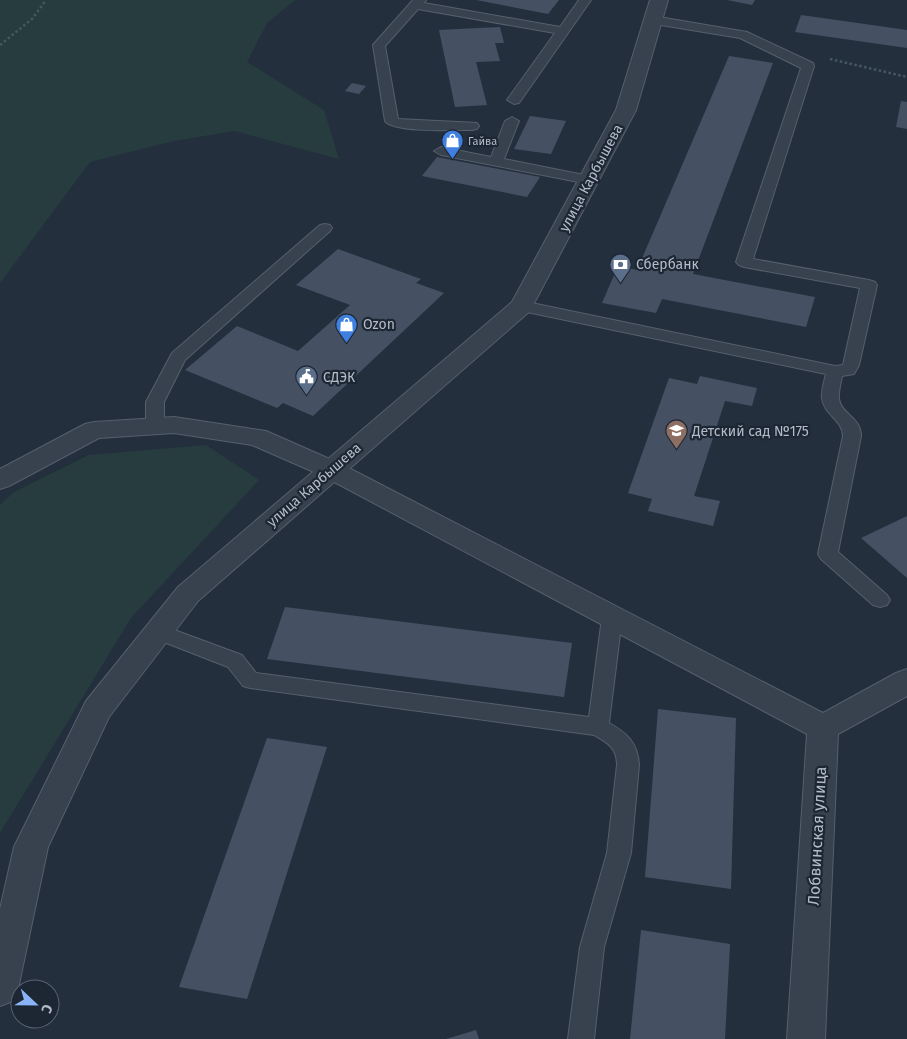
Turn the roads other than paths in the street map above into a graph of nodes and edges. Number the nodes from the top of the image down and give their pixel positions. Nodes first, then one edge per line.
1 (585, 0) edge
2 (418, 3) edge
3 (656, 10) edge
4 (562, 31) junction
5 (514, 100) dead end
6 (512, 121) dead end
7 (472, 126) dead end
8 (441, 151) dead end
9 (496, 162) junction
10 (589, 180) junction
11 (325, 228) dead end
12 (522, 306) junction
13 (835, 371) junction
14 (155, 426) junction
15 (332, 470) junction
16 (0, 480) edge
17 (880, 600) dead end
18 (612, 618) junction
19 (158, 632) junction
20 (907, 681) edge
21 (598, 727) junction
22 (823, 728) junction
23 (0, 989) edge
24 (581, 1039) edge
25 (806, 1039) edge

1 - 4 lane
2 - 4 lane
2 - 7 lane
3 - 10 street, улица Карбышева
3 - 13 lane
4 - 5 lane
6 - 9 lane
8 - 9 lane
9 - 10 lane
10 - 12 street, улица Карбышева
11 - 14 lane
12 - 13 lane
12 - 15 street, улица Карбышева
13 - 17 lane
14 - 15 street
14 - 16 street
15 - 18 street
15 - 19 street, улица Карбышева
18 - 21 lane
18 - 22 street
19 - 21 lane
19 - 23 street, улица Карбышева
20 - 22 street
21 - 24 lane
22 - 25 street, Лобвинская улица

